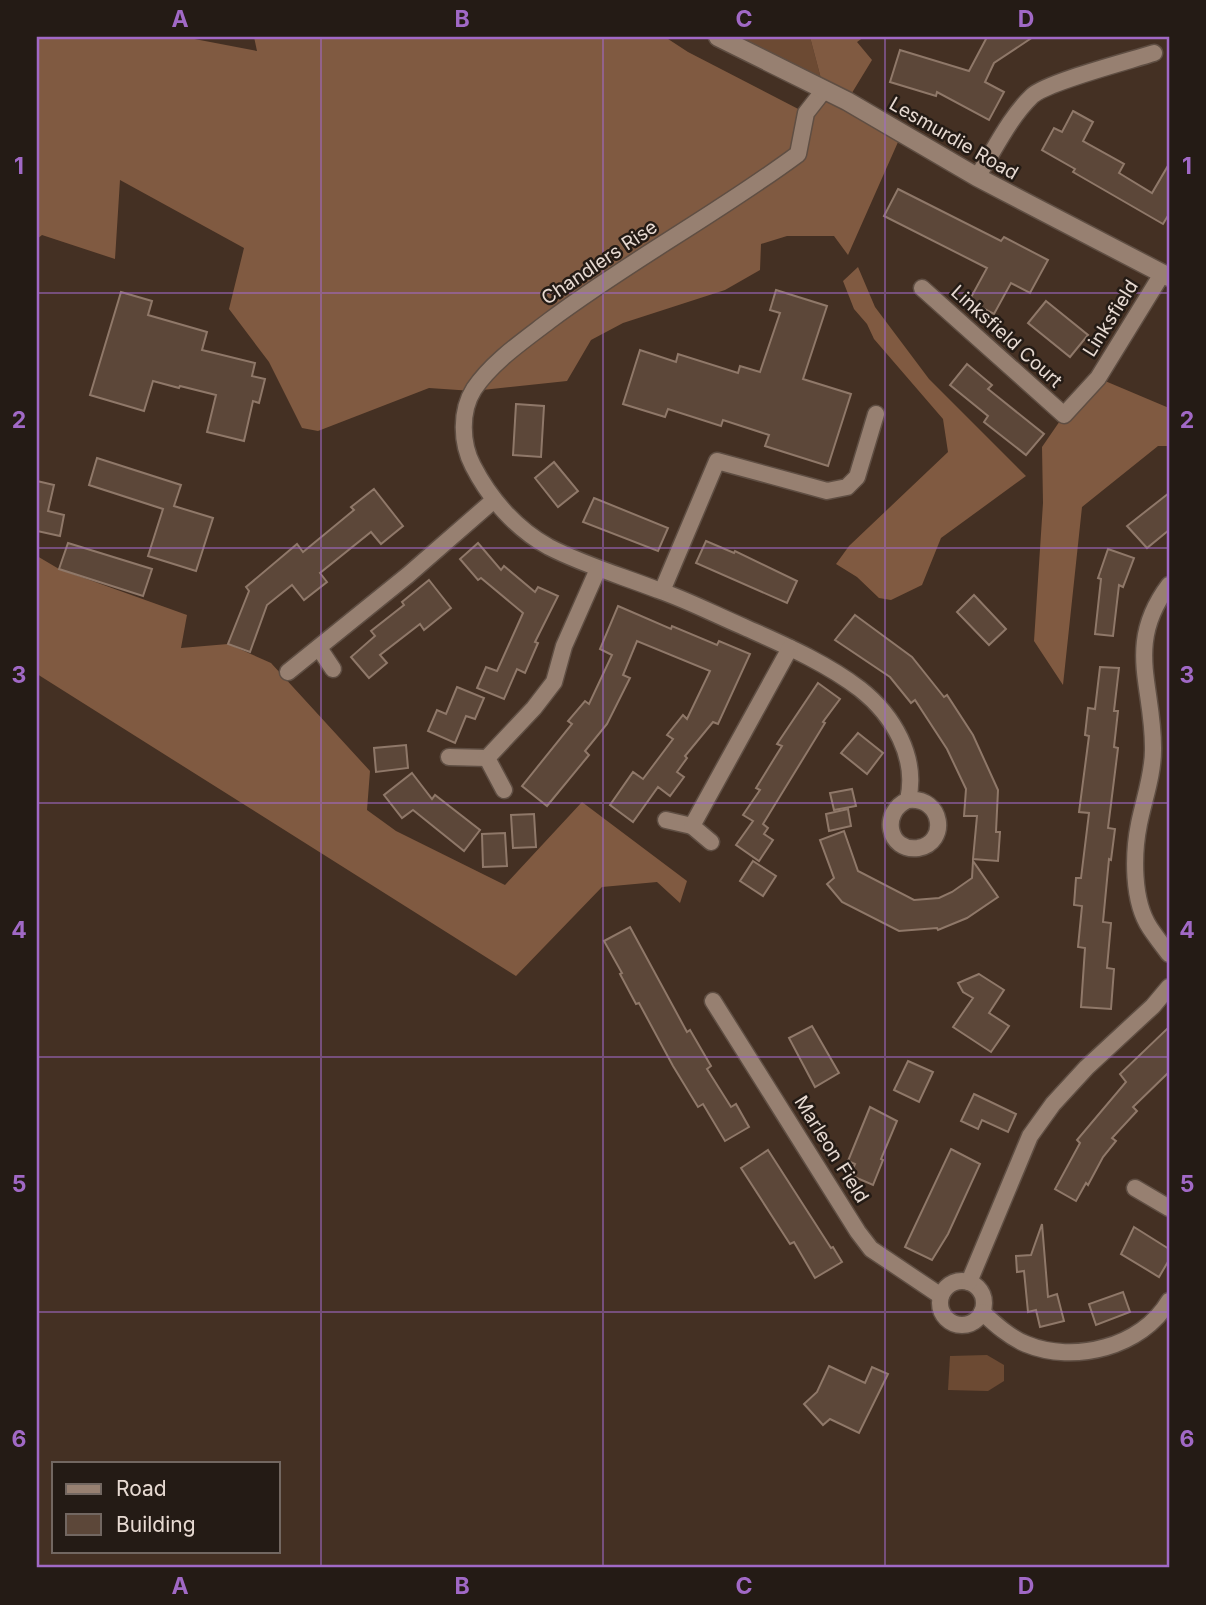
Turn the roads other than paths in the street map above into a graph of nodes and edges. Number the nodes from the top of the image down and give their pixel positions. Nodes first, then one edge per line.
1 (718, 37) edge
2 (1154, 53) dead end
3 (824, 90) junction
4 (977, 177) junction
5 (1166, 275) edge
6 (922, 288) dead end
7 (876, 414) dead end
8 (1064, 415) joint
9 (494, 500) junction
10 (598, 569) junction
11 (1169, 585) edge
12 (662, 591) junction
13 (319, 648) junction
14 (790, 648) junction
15 (333, 670) dead end
16 (288, 672) dead end
17 (1161, 751) edge
18 (449, 757) dead end
19 (487, 758) junction
20 (504, 790) dead end
21 (908, 800) dead end
22 (666, 820) dead end
23 (692, 826) junction
24 (711, 842) dead end
25 (1169, 954) edge
26 (1169, 987) edge
27 (713, 1001) dead end
28 (1135, 1188) dead end
29 (1169, 1209) edge
30 (969, 1282) junction
31 (941, 1296) junction
32 (1169, 1301) edge
33 (982, 1312) junction

1 - 3 street, Lesmurdie Road
2 - 4 street
3 - 4 street, Lesmurdie Road
3 - 9 street, Chandlers Rise
4 - 5 street, Lesmurdie Road
5 - 8 street, Linksfield
6 - 8 street, Linksfield Court
7 - 12 street
9 - 10 street, Chandlers Rise
9 - 13 street
10 - 12 street, Chandlers Rise
10 - 19 street
11 - 17 street
12 - 14 street, Chandlers Rise
13 - 15 street
13 - 16 street
14 - 21 street, Chandlers Rise
14 - 23 street
17 - 25 street
18 - 19 street
19 - 20 street
22 - 23 street
23 - 24 street
26 - 30 street
27 - 31 street, Marleon Field
28 - 29 street
30 - 31 street
30 - 33 street
31 - 33 street, Marleon Field
32 - 33 street

